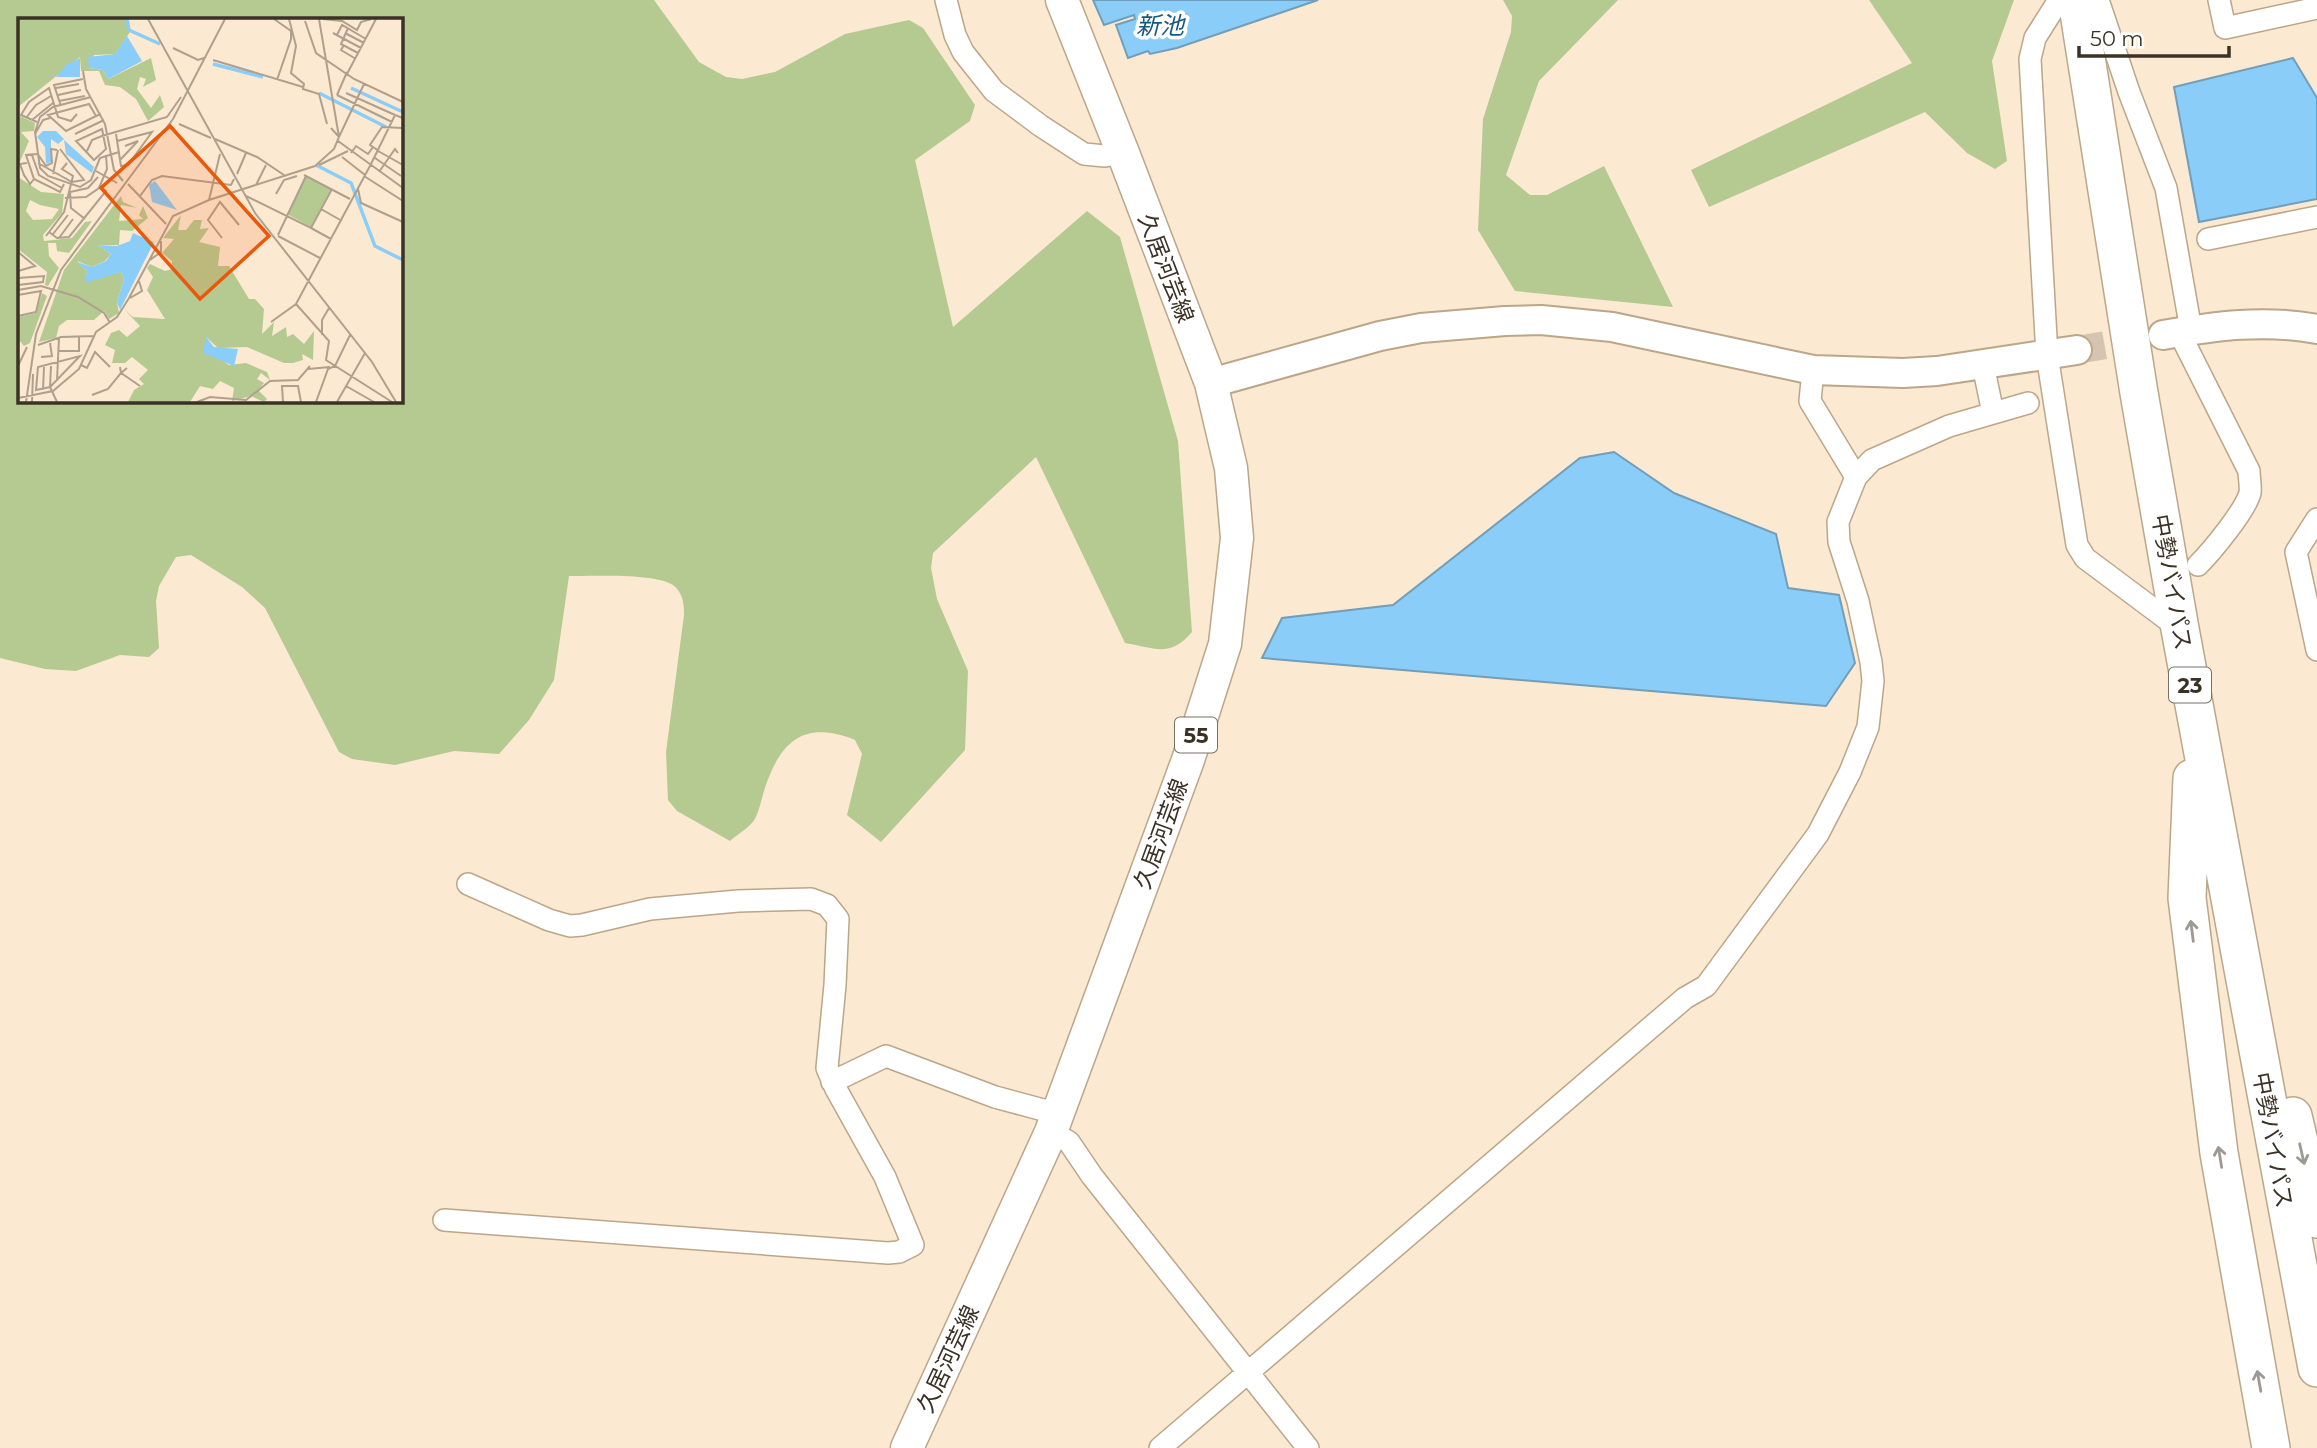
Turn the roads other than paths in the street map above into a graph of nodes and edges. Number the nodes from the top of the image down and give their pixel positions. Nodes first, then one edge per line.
1 (946, 0) edge
2 (1062, 0) edge
3 (2059, 0) edge
4 (2077, 0) edge
5 (2098, 0) edge
6 (2219, 0) edge
7 (2317, 8) edge
8 (1123, 153) junction
9 (2317, 217) edge
10 (2208, 239) dead end
11 (2317, 329) edge
12 (2178, 332) junction
13 (2077, 351) tunnel mouth
14 (2047, 355) junction
15 (1983, 365) junction
16 (1813, 370) junction
17 (1211, 383) junction
18 (2028, 404) dead end
19 (1993, 413) junction
20 (1856, 477) junction
21 (2317, 519) edge
22 (2199, 565) dead end
23 (2180, 629) junction
24 (2317, 650) edge
25 (2194, 707) junction
26 (468, 884) dead end
27 (832, 1082) junction
28 (1055, 1123) junction
29 (2317, 1219) edge
30 (444, 1220) dead end
31 (2317, 1368) edge
32 (1248, 1373) junction
33 (907, 1448) edge
34 (1160, 1448) edge
35 (1308, 1448) edge
36 (2271, 1448) edge

1 - 8 street
2 - 8 main road, 久居河芸線 / 55
3 - 14 street
4 - 23 highway, 中勢バイパス / 23
5 - 12 street
6 - 7 street
8 - 17 main road, 久居河芸線 / 55
9 - 10 street
11 - 12 street
12 - 22 street
13 - 14 street
14 - 15 street
14 - 23 street
15 - 16 street
15 - 19 street
16 - 17 street
16 - 20 street
17 - 28 main road, 久居河芸線 / 55
18 - 19 street
19 - 20 street
20 - 32 street
21 - 24 street
23 - 25 highway, 中勢バイパス / 23
25 -> 29 highway
25 - 31 highway, 中勢バイパス / 23
36 -> 25 highway
26 - 27 street
27 - 28 street
27 - 30 street
28 - 32 street
28 - 33 main road, 久居河芸線 / 55
32 - 34 street
32 - 35 street

